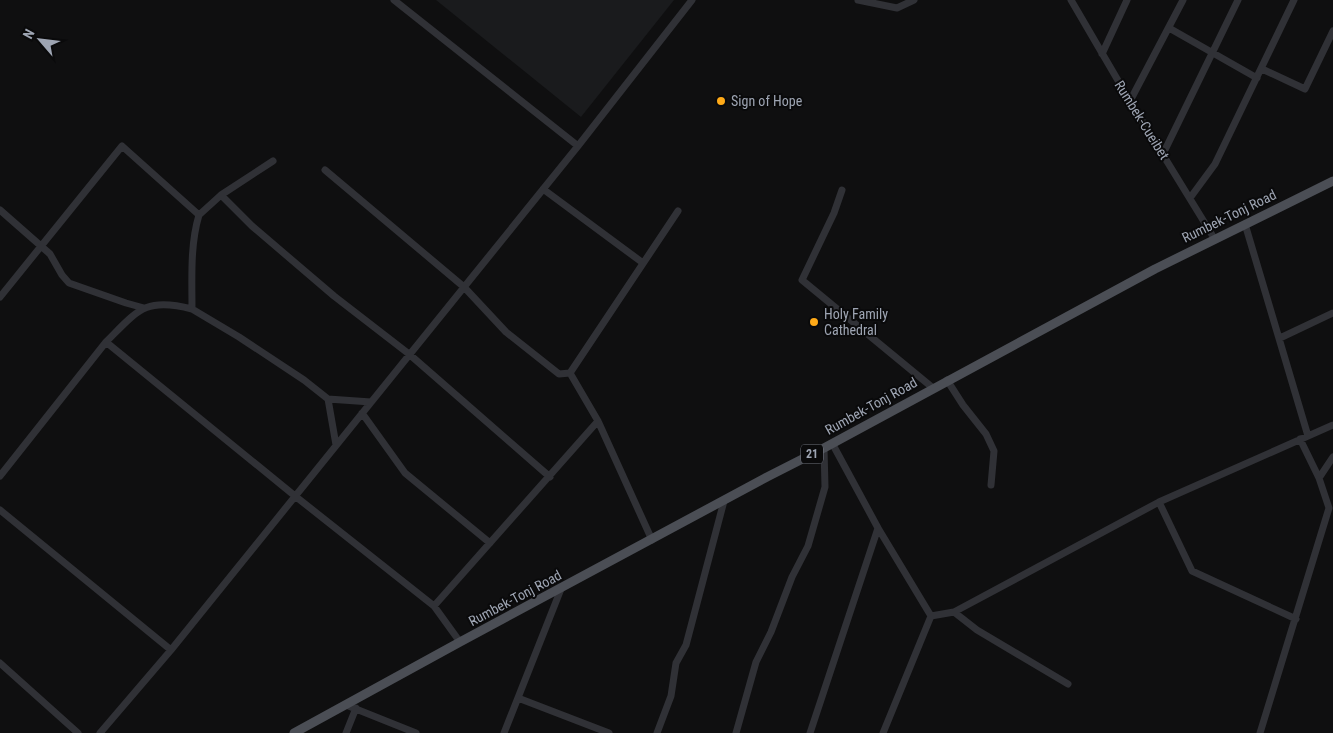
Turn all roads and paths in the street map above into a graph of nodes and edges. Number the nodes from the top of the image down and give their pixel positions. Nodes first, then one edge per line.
1 (394, 0) edge
2 (692, 0) edge
3 (858, 0) edge
4 (914, 0) edge
5 (1127, 0) edge
6 (1183, 0) edge
7 (1238, 0) edge
8 (1294, 0) edge
9 (1073, 1) edge
10 (1169, 28) junction
11 (1333, 30) edge
12 (1213, 52) junction
13 (1102, 54) junction
14 (1262, 69) junction
15 (1257, 78) junction
16 (1130, 101) junction
17 (578, 146) junction
18 (1164, 154) junction
19 (273, 160) dead end
20 (325, 170) dead end
21 (1333, 181) edge
22 (544, 189) junction
23 (842, 190) dead end
24 (221, 195) junction
25 (1190, 198) junction
26 (0, 210) edge
27 (678, 211) dead end
28 (199, 215) junction
29 (1245, 224) junction
30 (1214, 238) junction
31 (41, 246) junction
32 (643, 263) junction
33 (464, 287) junction
34 (0, 297) edge
35 (144, 308) junction
36 (192, 309) junction
37 (1333, 313) edge
38 (1280, 338) junction
39 (106, 342) junction
40 (409, 354) junction
41 (570, 373) junction
42 (947, 380) junction
43 (933, 388) junction
44 (328, 399) junction
45 (371, 402) junction
46 (362, 413) junction
47 (598, 420) junction
48 (1333, 425) edge
49 (1304, 438) junction
50 (336, 445) junction
51 (828, 445) junction
52 (1333, 456) edge
53 (0, 476) edge
54 (550, 477) junction
55 (1319, 478) junction
56 (991, 486) dead end
57 (295, 496) junction
58 (724, 501) junction
59 (1159, 502) junction
60 (0, 510) edge
61 (878, 528) junction
62 (652, 540) junction
63 (490, 543) junction
64 (561, 589) junction
65 (434, 606) junction
66 (954, 612) junction
67 (932, 616) junction
68 (1296, 619) junction
69 (460, 642) junction
70 (170, 650) junction
71 (0, 663) edge
72 (1068, 684) dead end
73 (518, 698) junction
74 (346, 705) junction
75 (356, 708) junction
76 (590, 730) edge
77 (78, 733) edge
78 (100, 733) edge
79 (294, 733) edge
80 (346, 733) edge
81 (416, 733) edge
82 (504, 733) edge
83 (609, 733) edge
84 (657, 733) edge
85 (736, 733) edge
86 (810, 733) edge
87 (883, 733) edge
88 (1260, 733) edge

1 - 17 street
2 - 17 street
3 - 4 street
5 - 13 street
6 - 10 street
7 - 12 street
8 - 14 street
9 - 13 street, Rumbek-Cueibet
10 - 12 street
10 - 16 street
11 - 14 street
12 - 15 street
12 - 18 street
13 - 16 street, Rumbek-Cueibet
14 - 15 street
15 - 25 street
16 - 18 street, Rumbek-Cueibet
17 - 22 street
18 - 25 street, Rumbek-Cueibet
19 - 24 street
20 - 33 street
21 - 29 main road, Rumbek-Tonj Road / 21
22 - 32 street
22 - 33 street
23 - 43 street
24 - 28 street
24 - 40 street
25 - 30 street, Rumbek-Cueibet
26 - 31 street
27 - 32 street
28 - 31 street
28 - 36 street
29 - 30 main road, Rumbek-Tonj Road / 21
29 - 38 street
30 - 42 main road, Rumbek-Tonj Road / 21
31 - 34 street
31 - 35 street
32 - 41 street
33 - 40 street
33 - 41 street
35 - 36 street
35 - 39 street
36 - 44 street
37 - 38 street
38 - 49 street
39 - 53 street
39 - 57 street
40 - 45 street
40 - 54 street
41 - 47 street
42 - 43 main road, Rumbek-Tonj Road / 21
42 - 56 street
43 - 51 main road, Rumbek-Tonj Road / 21
44 - 45 street
44 - 50 street
45 - 46 street
46 - 50 street
46 - 63 street
47 - 54 street
47 - 62 street
48 - 49 street
49 - 55 street
49 - 59 street
50 - 57 street
51 - 58 main road, Rumbek-Tonj Road / 21
51 - 61 street
51 - 85 street
52 - 55 street
54 - 63 street
55 - 68 street
57 - 65 street
57 - 70 street
58 - 62 main road, Rumbek-Tonj Road / 21
58 - 84 street
59 - 66 street
59 - 68 street
60 - 70 street
61 - 67 street
61 - 86 street
62 - 64 main road, Rumbek-Tonj Road / 21
63 - 65 street
64 - 69 main road, Rumbek-Tonj Road / 21
64 - 73 street
65 - 69 street
66 - 67 street
66 - 72 street
67 - 87 street
68 - 88 street
69 - 74 main road, Rumbek-Tonj Road / 21
70 - 78 street
71 - 77 street
73 - 76 street
73 - 82 street
74 - 75 street
74 - 79 main road, Rumbek-Tonj Road / 21
75 - 80 street
75 - 81 street
76 - 83 street

